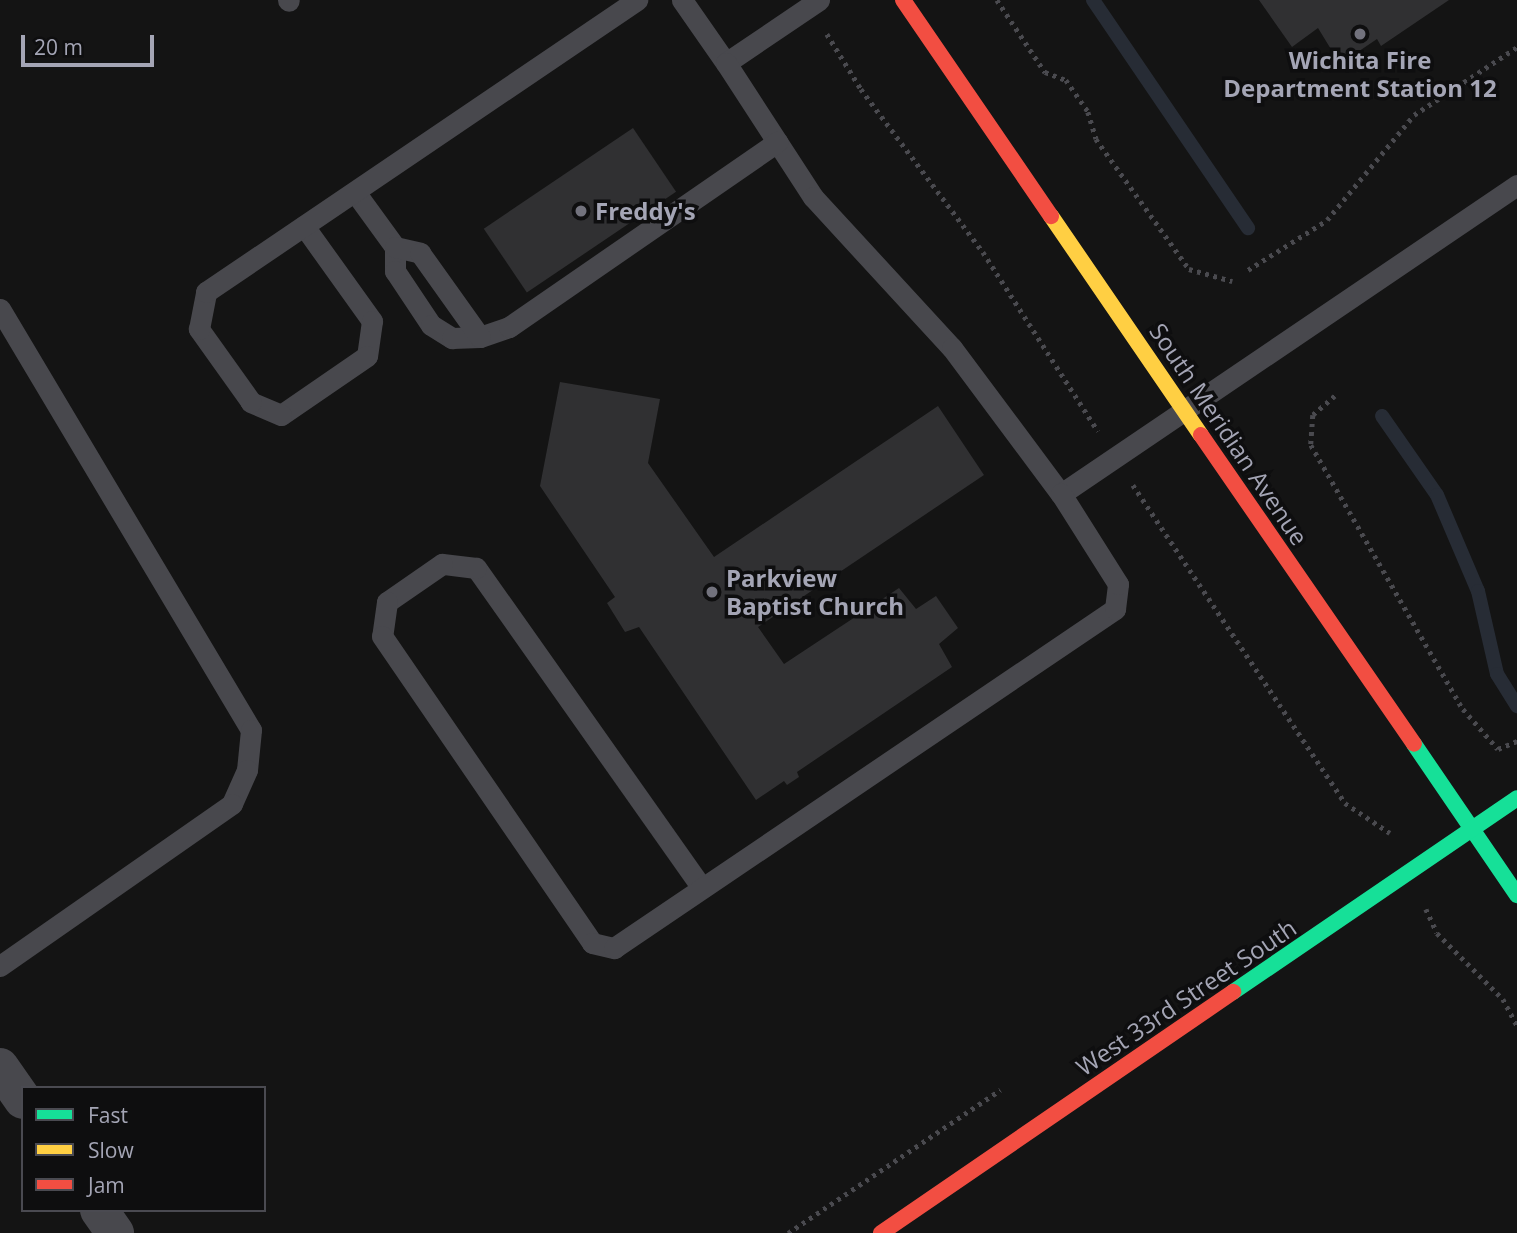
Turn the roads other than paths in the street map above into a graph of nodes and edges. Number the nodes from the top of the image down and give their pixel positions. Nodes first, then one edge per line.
1 (637, 0) edge
2 (682, 0) edge
3 (903, 0) edge
4 (814, 3) edge
5 (726, 63) junction
6 (777, 142) junction
7 (1517, 186) edge
8 (355, 192) junction
9 (304, 226) junction
10 (395, 247) junction
11 (0, 309) edge
12 (480, 337) junction
13 (1184, 409) junction
14 (1061, 494) junction
15 (1517, 799) edge
16 (1472, 829) junction
17 (702, 888) junction
18 (1517, 895) edge
19 (0, 966) edge
20 (0, 1067) edge
21 (21, 1097) edge
22 (100, 1212) edge
23 (114, 1233) edge
24 (881, 1233) edge

1 - 8 lane
2 - 5 lane
3 - 13 main road, South Meridian Avenue
4 - 5 lane
5 - 6 lane
6 - 12 lane
6 - 14 lane
7 - 13 lane
8 - 9 lane
8 - 10 lane
9 - 9 lane
10 - 12 lane
10 - 12 lane
11 - 19 lane
13 - 14 lane
13 - 16 main road, South Meridian Avenue
14 - 17 lane
15 - 16 main road, West 33rd Street South
16 - 18 main road, South Meridian Avenue
16 - 24 main road, West 33rd Street South
17 - 17 lane
20 - 21 street
22 - 23 street

